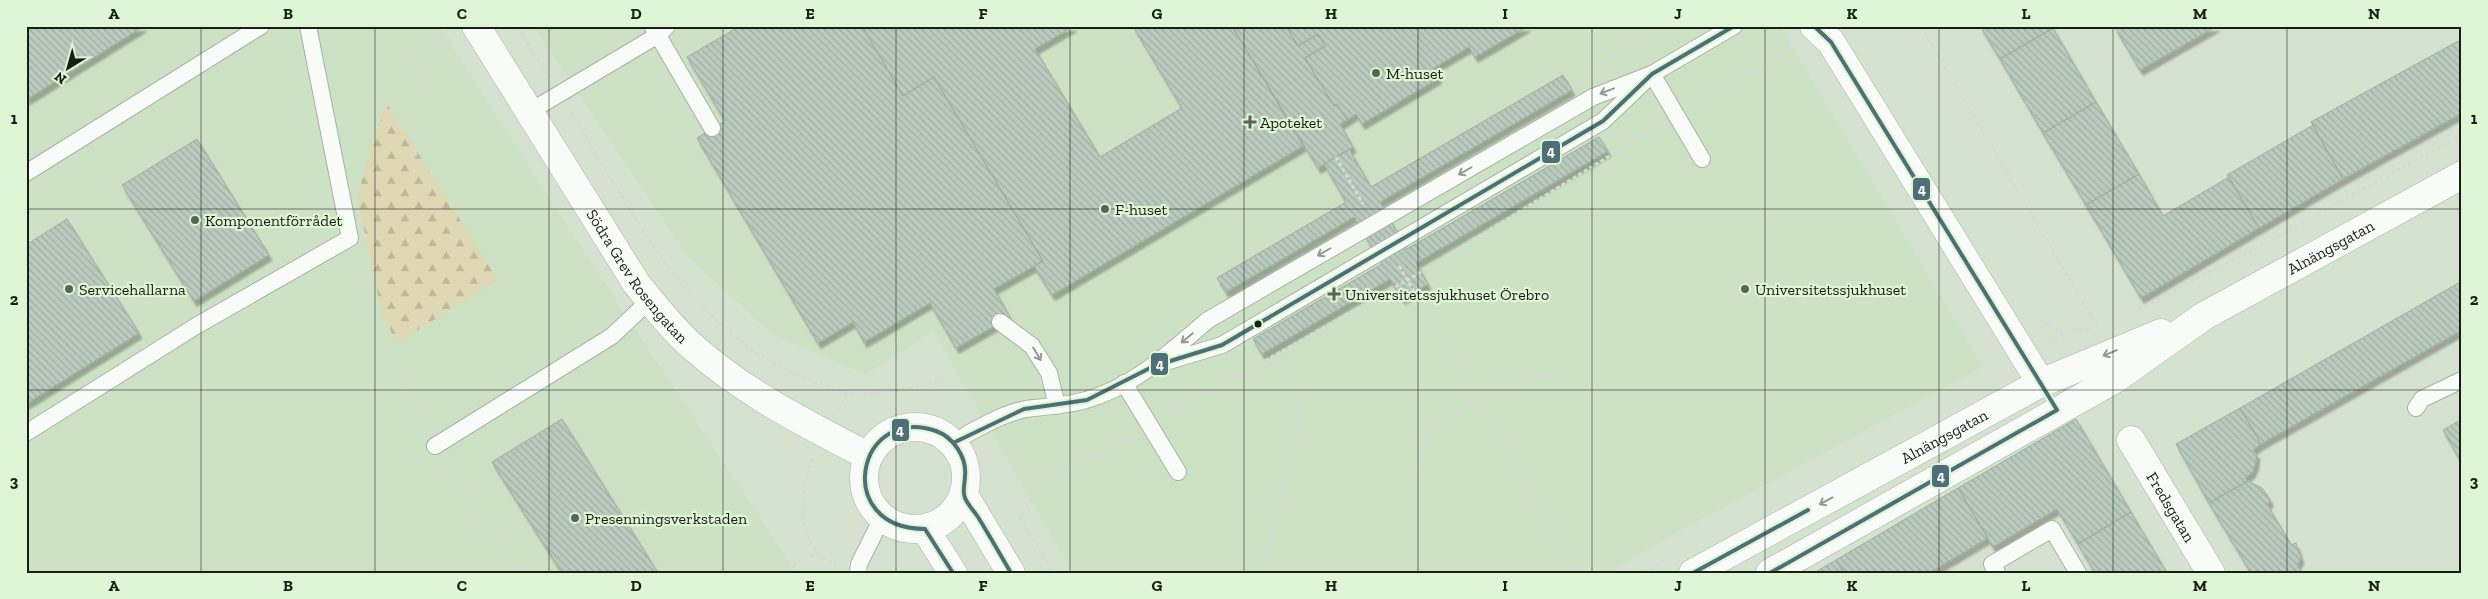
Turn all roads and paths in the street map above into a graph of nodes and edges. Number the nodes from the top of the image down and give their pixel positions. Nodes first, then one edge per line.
1 (260, 26) edge
2 (308, 26) edge
3 (517, 26) edge
4 (1734, 26) edge
5 (1921, 26) edge
6 (659, 29) edge
7 (1817, 29) edge
8 (465, 30) edge
9 (1652, 74) junction
10 (423, 86) dead end
11 (560, 94) junction
12 (529, 112) junction
13 (1677, 115) junction
14 (712, 128) dead end
15 (2462, 136) edge
16 (1702, 160) dead end
17 (26, 173) edge
18 (2460, 175) edge
19 (350, 238) junction
20 (1408, 280) junction
21 (650, 300) junction
22 (2132, 312) dead end
23 (2204, 316) junction
24 (1000, 322) dead end
25 (2107, 325) dead end
26 (2098, 329) junction
27 (1272, 356) junction
28 (2024, 357) junction
29 (1154, 366) junction
30 (2462, 380) edge
31 (1566, 382) dead end
32 (1124, 383) junction
33 (2040, 383) junction
34 (848, 392) junction
35 (1477, 398) junction
36 (1057, 406) junction
37 (2416, 408) dead end
38 (2056, 410) junction
39 (997, 420) junction
40 (1150, 426) junction
41 (26, 433) edge
42 (824, 433) junction
43 (2131, 440) dead end
44 (953, 443) junction
45 (435, 446) junction
46 (868, 456) junction
47 (1178, 472) dead end
48 (1417, 472) dead end
49 (964, 495) junction
50 (1020, 516) dead end
51 (882, 518) junction
52 (925, 529) junction
53 (817, 552) junction
54 (841, 566) dead end
55 (520, 573) edge
56 (782, 573) edge
57 (858, 573) edge
58 (953, 573) edge
59 (1011, 573) edge
60 (1053, 573) edge
61 (1262, 573) edge
62 (1580, 573) edge
63 (1693, 573) edge
64 (1770, 573) edge
65 (1997, 573) edge
66 (2078, 573) edge
67 (2211, 573) edge

1 - 17 lane
2 - 19 lane
3 - 11 path
4 - 9 lane
5 - 26 path
6 - 11 lane
6 - 14 lane
7 - 13 path
7 - 28 street
8 - 10 path
8 - 12 street, Södra Grev Rosengatan
9 - 13 lane
9 -> 29 lane
9 - 29 lane
11 - 12 lane
11 - 34 path
12 - 21 street, Södra Grev Rosengatan
13 - 16 lane
13 - 20 path
15 - 22 path
18 - 23 street, Alnängsgatan
19 - 41 lane
19 - 45 path
20 - 27 path
20 - 35 path
21 - 42 street, Södra Grev Rosengatan
21 - 45 lane
23 -> 33 street, Alnängsgatan
23 - 38 street, Alnängsgatan
24 -> 36 lane
25 - 26 path
26 - 28 path
27 - 40 path
27 - 61 path
28 - 33 street
29 - 32 lane
30 - 37 lane
31 - 35 path
32 - 36 lane
32 - 40 lane
33 - 38 street
33 -> 63 street, Alnängsgatan
34 - 39 path
34 - 42 path
35 - 48 path
35 - 62 path
36 - 39 lane
38 - 64 street, Alnängsgatan
39 - 40 path
39 - 44 lane
40 - 47 lane
42 - 46 street, Södra Grev Rosengatan
42 - 53 path
43 - 67 street, Fredsgatan
44 - 46 street
44 - 49 street
45 - 55 path
46 - 51 street
49 - 52 street
49 - 59 street
50 - 60 path
51 - 52 street
51 - 57 lane
52 - 58 street
53 - 54 path
53 - 56 path
65 - 66 lane

